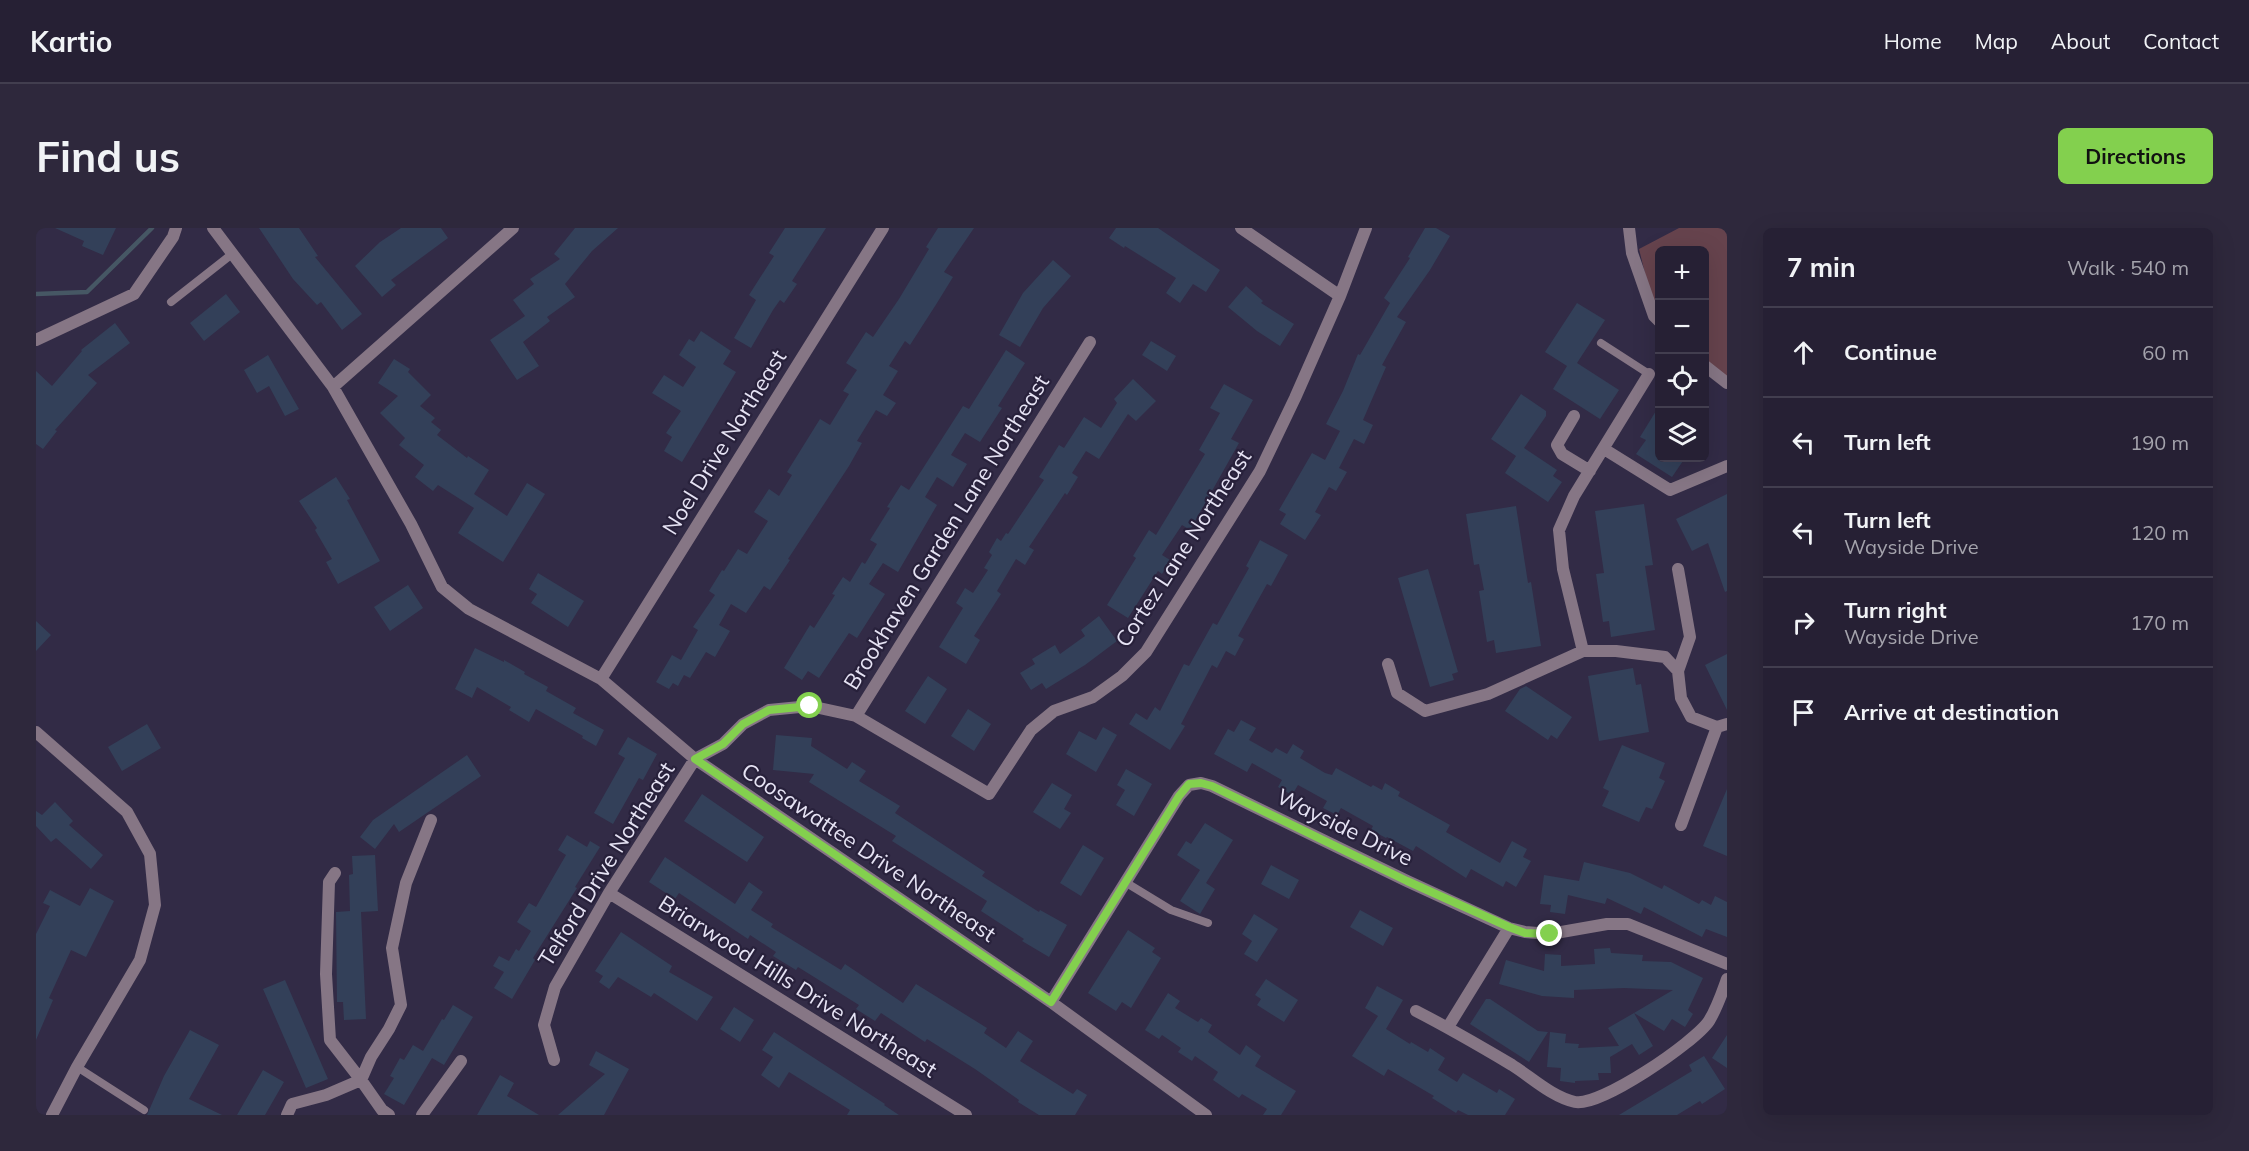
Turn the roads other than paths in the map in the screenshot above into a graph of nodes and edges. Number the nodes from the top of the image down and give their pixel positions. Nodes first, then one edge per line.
1 (176, 228) edge
2 (213, 228) edge
3 (513, 228) edge
4 (883, 228) edge
5 (1241, 228) edge
6 (1366, 228) edge
7 (1629, 228) edge
8 (232, 254) junction
9 (1340, 296) junction
10 (171, 302) dead end
11 (1655, 316) edge
12 (36, 340) edge
13 (1090, 342) dead end
14 (1601, 343) dead end
15 (1709, 369) edge
16 (1649, 374) joint
17 (1727, 383) edge
18 (333, 387) junction
19 (1574, 416) dead end
20 (1604, 449) junction
21 (1727, 466) edge
22 (1590, 471) junction
23 (1678, 569) dead end
24 (1583, 651) junction
25 (1388, 664) dead end
26 (1678, 671) junction
27 (601, 679) junction
28 (856, 716) junction
29 (1722, 726) edge
30 (36, 732) edge
31 (695, 759) junction
32 (431, 820) dead end
33 (1681, 825) dead end
34 (335, 873) dead end
35 (1125, 882) junction
36 (609, 893) junction
37 (1208, 923) dead end
38 (1509, 927) junction
39 (1727, 964) edge
40 (1727, 979) edge
41 (1051, 1002) junction
42 (1416, 1011) dead end
43 (1448, 1027) junction
44 (554, 1060) dead end
45 (461, 1061) dead end
46 (77, 1066) junction
47 (362, 1080) junction
48 (144, 1110) dead end
49 (52, 1115) edge
50 (287, 1115) edge
51 (389, 1115) edge
52 (422, 1115) edge
53 (966, 1115) edge
54 (1206, 1115) edge

1 - 12 street
2 - 8 street, Coosawattee Drive Northeast
3 - 18 street
4 - 27 street, Noel Drive Northeast
5 - 9 street
6 - 9 street, Cortez Lane Northeast
7 - 11 street
8 - 10 lane
8 - 18 street, Coosawattee Drive Northeast
9 - 28 street, Cortez Lane Northeast
13 - 28 street, Brookhaven Garden Lane Northeast
14 - 16 lane
15 - 17 street
16 - 20 street
18 - 27 street, Coosawattee Drive Northeast
19 - 22 street
20 - 21 street
20 - 22 street
22 - 24 street
23 - 26 street
24 - 25 street
24 - 26 street
26 - 29 street
27 - 31 street, Coosawattee Drive Northeast
28 - 31 street, Brookhaven Garden Lane Northeast
29 - 33 street
30 - 46 street
31 - 36 street, Telford Drive Northeast
31 - 41 street, Coosawattee Drive Northeast
32 - 47 street
34 - 47 street
35 - 37 lane
35 - 38 street, Wayside Drive
35 - 41 street, Wayside Drive
36 - 44 street, Telford Drive Northeast
36 - 53 street, Briarwood Hills Drive Northeast
38 - 39 street, Wayside Drive
38 - 43 street
40 - 43 street
41 - 54 street, Coosawattee Drive Northeast
42 - 43 street
45 - 52 street
46 - 48 lane
46 - 49 street
47 - 50 street
47 - 51 street

